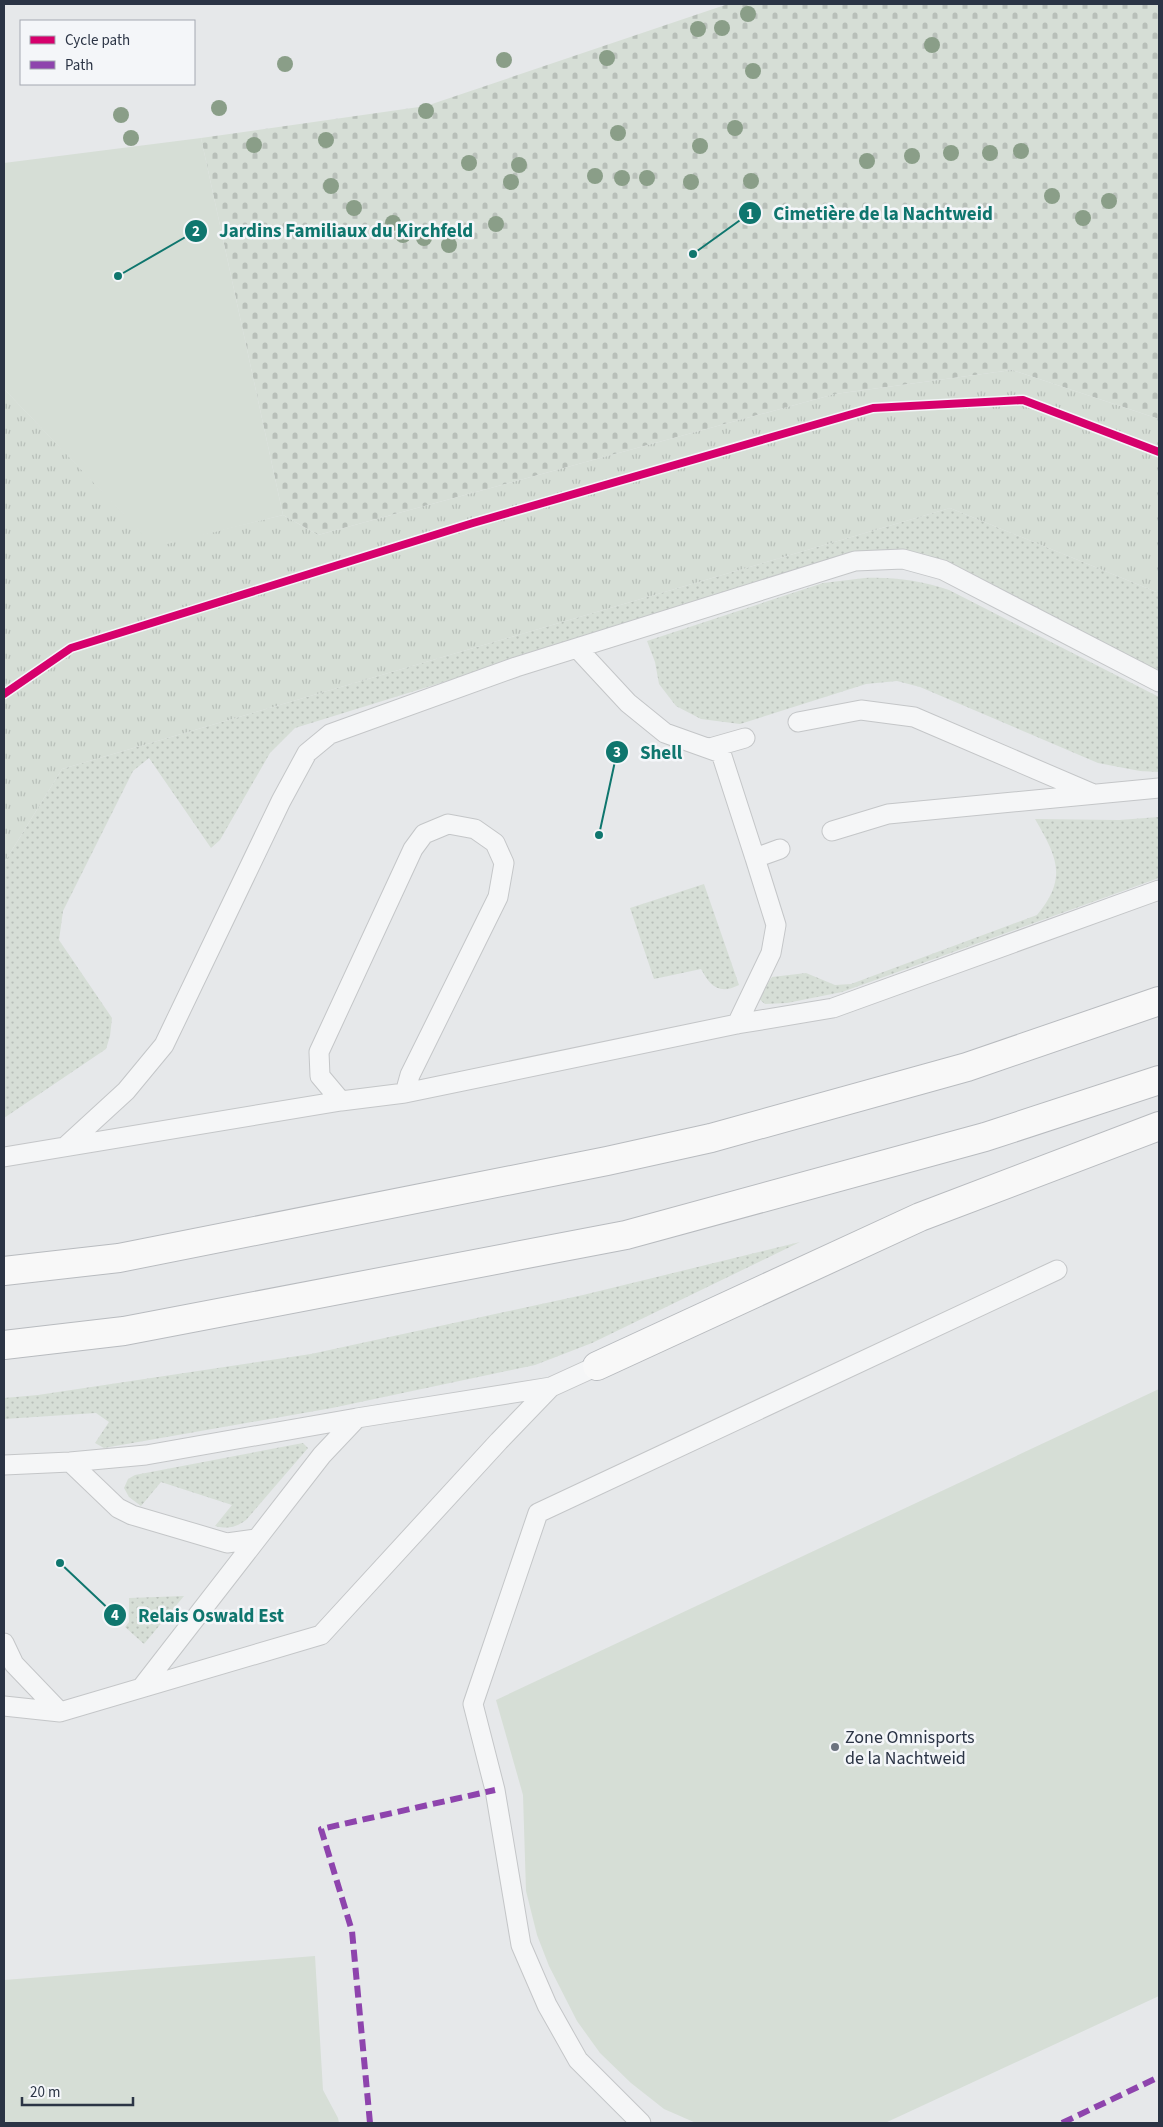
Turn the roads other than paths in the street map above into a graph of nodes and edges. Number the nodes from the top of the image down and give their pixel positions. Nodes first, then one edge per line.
1 (577, 648) junction
2 (1159, 682) edge
3 (798, 722) dead end
4 (745, 738) dead end
5 (710, 748) junction
6 (1159, 788) edge
7 (1092, 794) junction
8 (832, 831) dead end
9 (780, 849) dead end
10 (755, 858) junction
11 (1159, 890) edge
12 (1159, 1001) edge
13 (738, 1024) junction
14 (1159, 1080) edge
15 (405, 1093) junction
16 (342, 1101) junction
17 (1159, 1126) edge
18 (66, 1146) junction
19 (4, 1157) edge
20 (1057, 1270) dead end
21 (4, 1271) edge
22 (4, 1345) edge
23 (597, 1366) joint
24 (551, 1387) junction
25 (357, 1418) junction
26 (70, 1462) junction
27 (4, 1465) edge
28 (256, 1539) junction
29 (4, 1643) edge
30 (142, 1687) junction
31 (4, 1706) edge
32 (60, 1712) junction
33 (641, 2123) edge

1 - 2 lane
1 - 5 lane
1 - 18 lane
3 - 7 lane
4 - 5 lane
5 - 10 lane
6 - 7 lane
7 - 8 lane
9 - 10 lane
10 - 13 lane
11 - 13 lane
12 - 21 highway
13 - 15 lane
14 - 22 highway
15 - 16 lane
15 - 16 lane
16 - 18 lane
17 - 23 highway
18 - 19 lane
20 - 33 lane
23 - 24 lane
24 - 25 lane
24 - 30 lane
25 - 26 lane
25 - 28 lane
26 - 27 lane
26 - 28 lane
28 - 30 lane
29 - 32 lane
30 - 32 lane
31 - 32 lane

